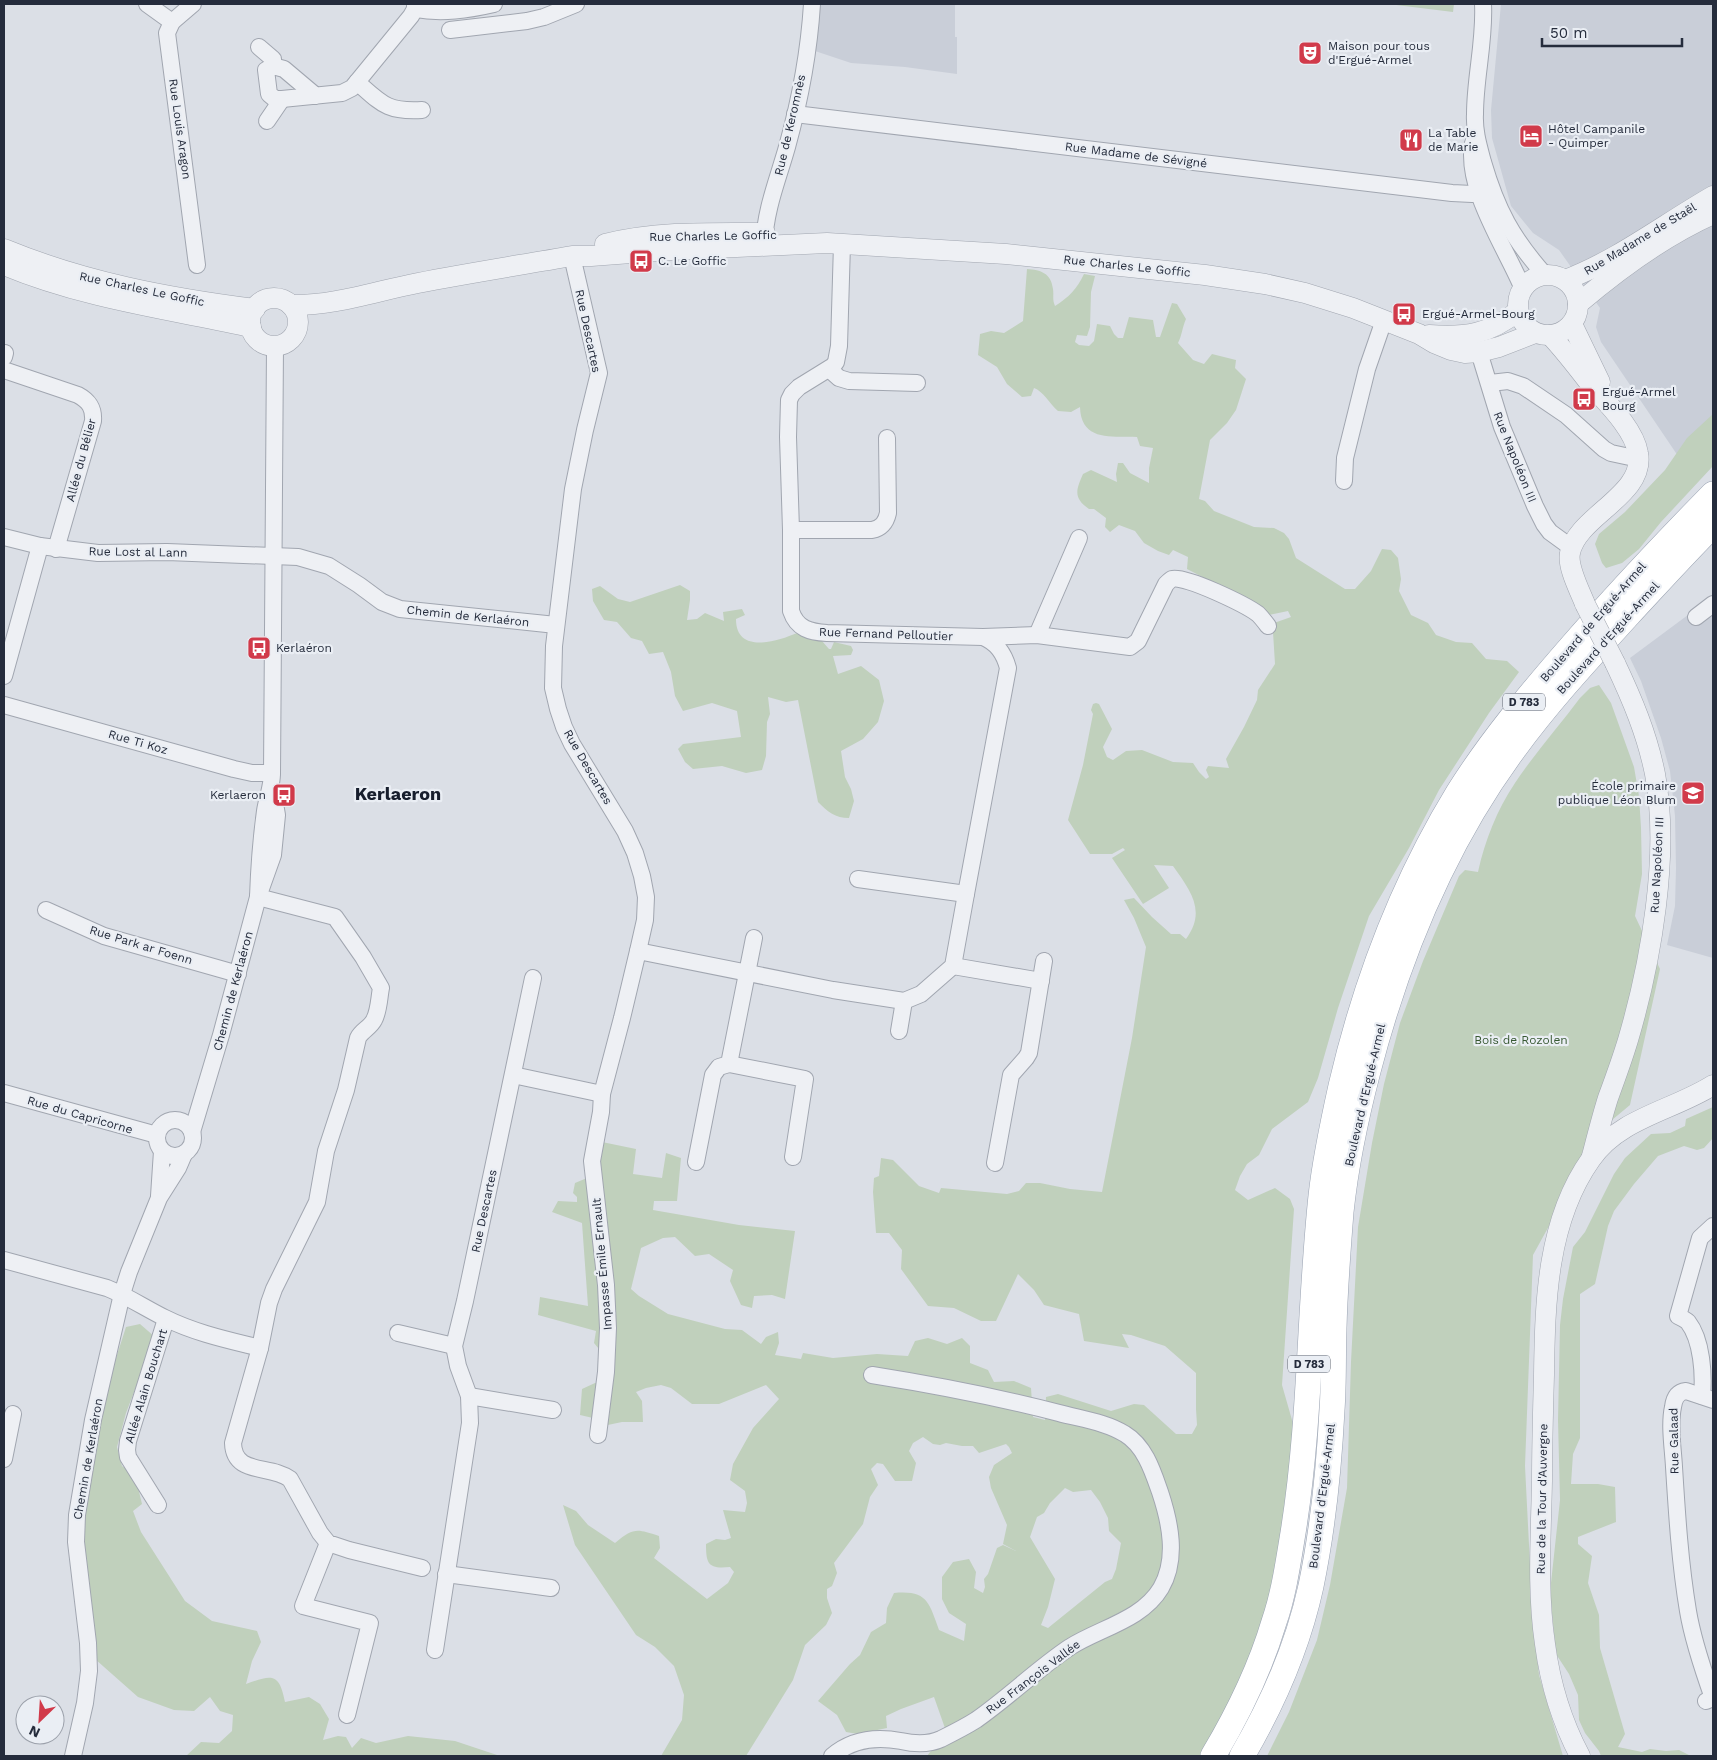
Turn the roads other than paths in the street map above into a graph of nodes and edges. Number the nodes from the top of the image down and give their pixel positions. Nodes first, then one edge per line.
1 (147, 4) edge
2 (193, 4) edge
3 (494, 4) edge
4 (576, 4) edge
5 (812, 4) edge
6 (1483, 4) edge
7 (415, 6) edge
8 (172, 22) junction
9 (450, 30) dead end
10 (259, 47) dead end
11 (273, 66) junction
12 (357, 82) junction
13 (316, 96) junction
14 (282, 100) junction
15 (422, 110) dead end
16 (795, 114) junction
17 (267, 121) dead end
18 (1484, 188) junction
19 (1713, 196) edge
20 (1713, 214) edge
21 (764, 239) junction
22 (834, 243) junction
23 (4, 249) edge
24 (572, 256) junction
25 (4, 264) edge
26 (197, 265) dead end
27 (1545, 275) junction
28 (1565, 280) junction
29 (1523, 288) junction
30 (353, 298) junction
31 (1578, 304) junction
32 (291, 305) junction
33 (1518, 311) junction
34 (253, 318) junction
35 (1384, 320) junction
36 (1572, 324) junction
37 (297, 330) junction
38 (1419, 334) junction
39 (1543, 334) junction
40 (275, 346) junction
41 (1479, 352) junction
42 (829, 369) junction
43 (4, 370) edge
44 (917, 383) dead end
45 (1490, 383) junction
46 (1612, 409) junction
47 (887, 438) dead end
48 (1639, 459) junction
49 (1344, 481) dead end
50 (1713, 494) edge
51 (1713, 525) edge
52 (791, 530) junction
53 (4, 537) edge
54 (1079, 538) dead end
55 (40, 546) junction
56 (1572, 548) junction
57 (56, 549) junction
58 (274, 556) junction
59 (1713, 604) edge
60 (1696, 617) dead end
61 (556, 625) junction
62 (1268, 626) dead end
63 (1037, 634) junction
64 (982, 638) junction
65 (4, 676) edge
66 (4, 704) edge
67 (272, 779) junction
68 (858, 879) dead end
69 (966, 894) junction
70 (258, 896) junction
71 (46, 910) dead end
72 (754, 938) dead end
73 (638, 951) junction
74 (1391, 958) junction
75 (1044, 961) dead end
76 (953, 966) junction
77 (238, 974) junction
78 (747, 974) junction
79 (533, 978) dead end
80 (1041, 981) junction
81 (904, 1001) junction
82 (899, 1031) dead end
83 (729, 1064) junction
84 (513, 1075) junction
85 (1713, 1085) edge
86 (205, 1086) junction
87 (4, 1093) edge
88 (602, 1094) junction
89 (1663, 1110) junction
90 (176, 1120) junction
91 (192, 1132) junction
92 (157, 1135) junction
93 (162, 1151) junction
94 (184, 1154) junction
95 (793, 1157) dead end
96 (1591, 1158) junction
97 (696, 1162) dead end
98 (995, 1162) dead end
99 (1581, 1195) junction
100 (159, 1198) junction
101 (1713, 1226) edge
102 (1557, 1237) junction
103 (4, 1260) edge
104 (122, 1294) junction
105 (166, 1319) junction
106 (398, 1332) dead end
107 (454, 1346) junction
108 (260, 1348) junction
109 (872, 1375) dead end
110 (469, 1396) junction
111 (1708, 1398) edge
112 (553, 1410) dead end
113 (13, 1414) dead end
114 (598, 1435) dead end
115 (4, 1459) edge
116 (158, 1505) dead end
117 (328, 1543) junction
118 (422, 1568) dead end
119 (446, 1574) junction
120 (551, 1588) dead end
121 (435, 1650) dead end
122 (1711, 1699) edge
123 (347, 1715) dead end
124 (73, 1756) edge
125 (832, 1756) edge
126 (1213, 1756) edge
127 (1242, 1756) edge
128 (1580, 1756) edge

1 - 8 street
2 - 8 street
3 - 7 street
4 - 9 street
5 - 16 street, Rue de Keromnès
6 - 18 street
7 - 12 street
8 - 26 street, Rue Louis Aragon
10 - 11 street
11 - 13 street
11 - 14 street
12 - 13 street
12 - 15 street
13 - 14 street
14 - 17 street
16 - 18 street, Rue Madame de Sévigné
16 - 21 street, Rue de Keromnès
18 - 27 street
18 - 29 street
19 - 28 street, Rue Madame de Staël
20 - 31 street, Rue Madame de Staël
21 - 22 street, Rue Charles Le Goffic
21 - 24 street, Rue Charles Le Goffic
22 - 35 street, Rue Charles Le Goffic
22 - 42 street
23 - 34 street, Rue Charles Le Goffic
24 - 30 street, Rue Charles Le Goffic
24 - 61 street, Rue Descartes
25 - 34 street, Rue Charles Le Goffic
27 - 28 street
27 - 29 street
28 - 31 street
29 - 33 street
30 - 32 street, Rue Charles Le Goffic
30 - 37 street, Rue Charles Le Goffic
31 - 36 street
32 - 34 street
32 - 37 street
33 - 38 street, Rue Charles Le Goffic
33 - 39 street
34 - 40 street
35 - 38 street, Rue Charles Le Goffic
35 - 49 street
36 - 39 street
36 - 46 street
37 - 40 street
38 - 41 street, Rue Charles Le Goffic
39 - 41 street, Rue Charles Le Goffic
39 - 46 street
40 - 58 street, Chemin de Kerlaéron
41 - 45 street, Rue Napoléon III
42 - 44 street
42 - 52 street, Rue Fernand Pelloutier
43 - 57 street, Allée du Bélier
45 - 48 street
45 - 56 street, Rue Napoléon III
46 - 48 street
47 - 52 street
48 - 56 street
50 - 74 main road, Boulevard de Ergué-Armel / D 783
51 - 74 main road, Boulevard d'Ergué-Armel / D 783
52 - 64 street, Rue Fernand Pelloutier
53 - 55 street, Rue Lost al Lann
54 - 63 street
55 - 57 street, Rue Lost al Lann
55 - 65 street
56 - 96 street, Rue Napoléon III, bridge
57 - 58 street, Rue Lost al Lann
58 - 61 street, Chemin de Kerlaéron
58 - 67 street, Chemin de Kerlaéron
59 - 60 street
61 - 73 street, Rue Descartes
62 - 63 street, Rue Fernand Pelloutier
63 - 64 street, Rue Fernand Pelloutier
64 - 69 street
66 - 67 street, Rue Ti Koz
67 - 70 street, Chemin de Kerlaéron
68 - 69 street
69 - 76 street
70 - 77 street, Chemin de Kerlaéron
70 - 108 street
71 - 77 street, Rue Park ar Foenn
72 - 78 street
73 - 78 street
73 - 88 street, Rue Descartes
74 - 126 main road, Boulevard d'Ergué-Armel / D 783
74 - 127 main road, Boulevard d'Ergué-Armel / D 783
75 - 80 street
76 - 80 street
76 - 81 street
77 - 86 street, Chemin de Kerlaéron
78 - 81 street
78 - 83 street
79 - 84 street, Rue Descartes
80 - 98 street
81 - 82 street
83 - 95 street
83 - 97 street
84 - 88 street
84 - 107 street, Rue Descartes
85 - 89 street
86 - 90 street, Chemin de Kerlaéron
86 - 91 street, Chemin de Kerlaéron
87 - 92 street, Rue du Capricorne
88 - 114 street, Impasse Émile Ernault
89 - 96 street
89 - 99 street
90 - 91 street
90 - 92 street
91 - 94 street
92 - 93 street
93 - 94 street
93 - 100 street, Chemin de Kerlaéron
94 - 100 street, Chemin de Kerlaéron
96 - 99 street, Rue Napoléon III
96 - 102 street, Rue Napoléon III
99 - 102 street
100 - 104 street, Chemin de Kerlaéron
101 - 111 street, Rue Galaad
102 - 128 street, Rue de la Tour d'Auvergne
103 - 104 street
104 - 105 street
104 - 124 street, Chemin de Kerlaéron
105 - 108 street
105 - 116 street, Allée Alain Bouchart
106 - 107 street
107 - 110 street, Rue Descartes
108 - 117 street
109 - 125 street, Rue François Vallée
110 - 112 street
110 - 119 street, Rue Descartes
111 - 122 street, Rue Galaad
113 - 115 street
117 - 118 street
117 - 123 street
119 - 120 street
119 - 121 street, Rue Descartes

